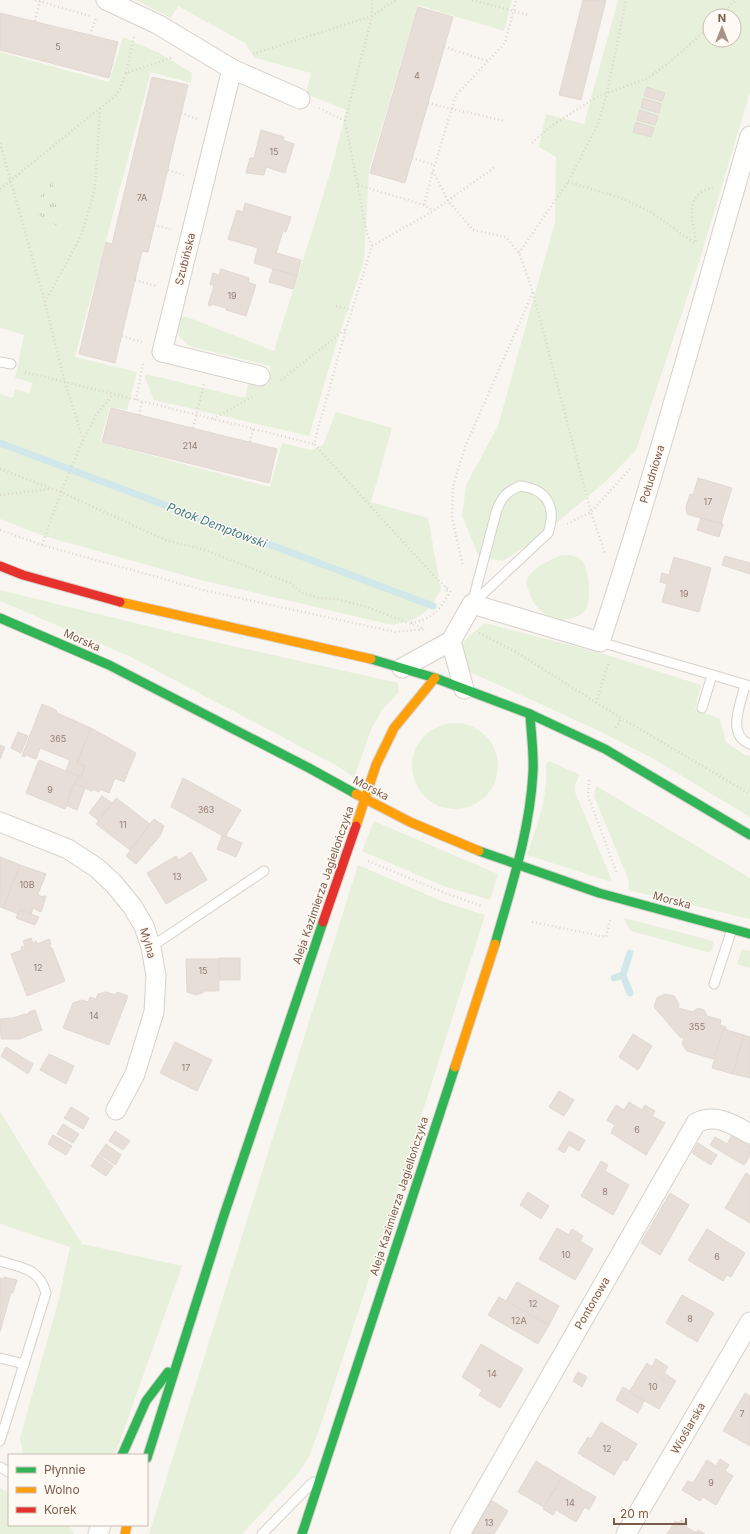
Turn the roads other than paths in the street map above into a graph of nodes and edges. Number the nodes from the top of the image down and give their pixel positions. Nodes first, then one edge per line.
1 (106, 0) edge
2 (232, 68) junction
3 (300, 99) road end
4 (750, 136) edge
5 (0, 362) edge
6 (11, 364) road end
7 (260, 376) dead end
8 (0, 566) edge
9 (472, 604) junction
10 (0, 618) edge
11 (451, 641) junction
12 (600, 642) junction
13 (402, 668) junction
14 (712, 675) junction
15 (435, 678) junction
16 (747, 686) edge
17 (464, 689) junction
18 (702, 708) dead end
19 (530, 714) junction
20 (750, 744) edge
21 (365, 799) junction
22 (0, 822) edge
23 (750, 835) edge
24 (518, 865) junction
25 (264, 871) dead end
26 (732, 929) junction
27 (750, 934) edge
28 (151, 947) junction
29 (714, 984) dead end
30 (116, 1110) dead end
31 (750, 1134) edge
32 (0, 1261) edge
33 (750, 1322) edge
34 (0, 1358) edge
35 (178, 1358) junction
36 (24, 1364) junction
37 (0, 1440) edge
38 (122, 1454) edge
39 (148, 1455) edge
40 (320, 1474) junction
41 (91, 1526) edge
42 (98, 1534) edge
43 (262, 1534) edge
44 (302, 1534) edge
45 (460, 1534) edge
46 (626, 1534) edge

1 - 2 street
2 - 3 street
2 - 7 street, Szubińska
4 - 12 street, Południowa
5 - 6 lane
8 - 13 main road
9 - 9 lane
9 - 11 street
9 - 12 street
10 - 21 main road, Morska
11 - 13 street
11 - 17 street
12 - 14 lane
13 - 15 main road
14 - 16 lane
14 - 18 lane
15 - 17 main road
15 - 21 main road, Aleja Kazimierza Jagiellończyka
16 - 20 lane
17 - 19 main road
19 - 23 main road
19 - 24 main road, Aleja Kazimierza Jagiellończyka
21 - 24 main road, Morska
21 - 35 main road, Aleja Kazimierza Jagiellończyka
22 - 28 street, Mylna
24 - 26 main road, Morska
24 - 40 main road, Aleja Kazimierza Jagiellończyka
25 - 28 lane
26 - 27 main road, Morska
26 - 29 lane
28 - 30 street, Mylna
31 - 45 street, Pontonowa
32 - 36 lane
33 - 46 street, Wioślarska
34 - 36 lane
35 - 38 main road
35 - 39 main road, Aleja Kazimierza Jagiellończyka
36 - 37 lane
40 - 43 lane
40 - 44 main road, Aleja Kazimierza Jagiellończyka
41 - 42 lane

